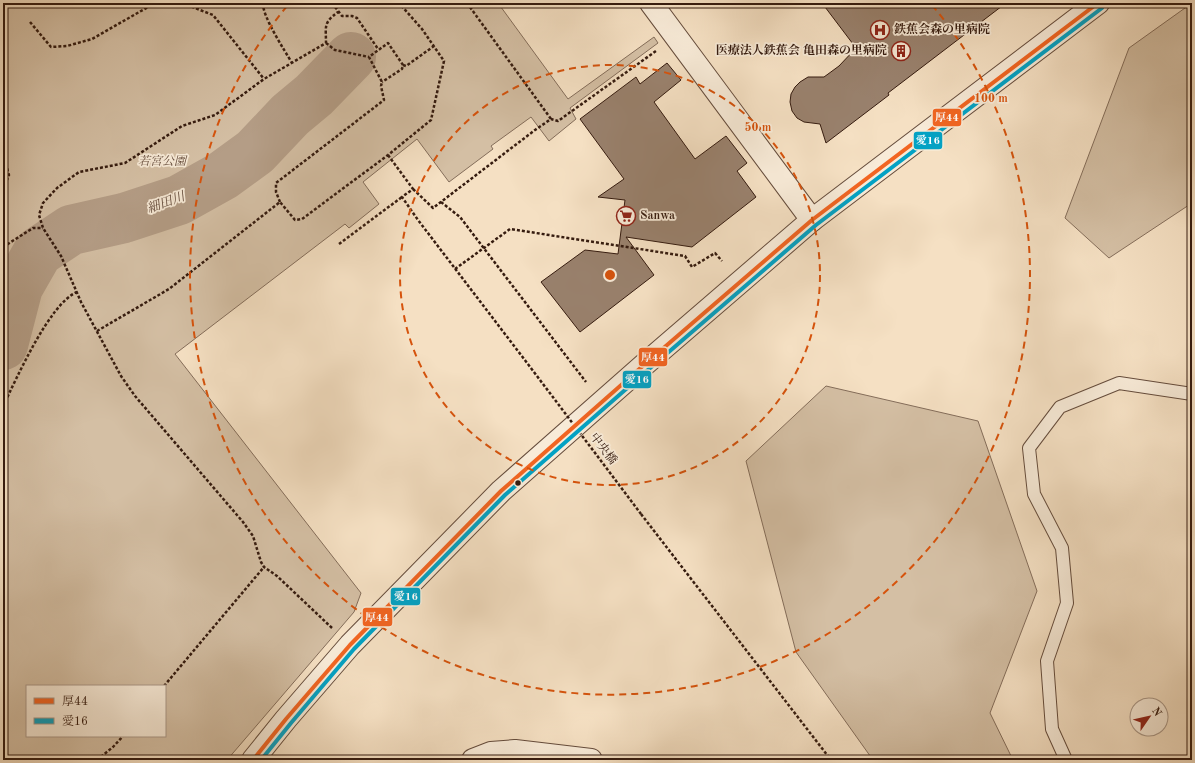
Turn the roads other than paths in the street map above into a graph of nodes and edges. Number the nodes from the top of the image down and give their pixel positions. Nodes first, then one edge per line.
1 (651, 3) edge
2 (1098, 3) edge
3 (812, 220) junction
4 (1192, 394) edge
5 (253, 760) edge
6 (473, 760) edge
7 (591, 760) edge
8 (1066, 760) edge

1 - 3 street
2 - 3 street
3 - 5 street
4 - 8 lane
6 - 7 street

